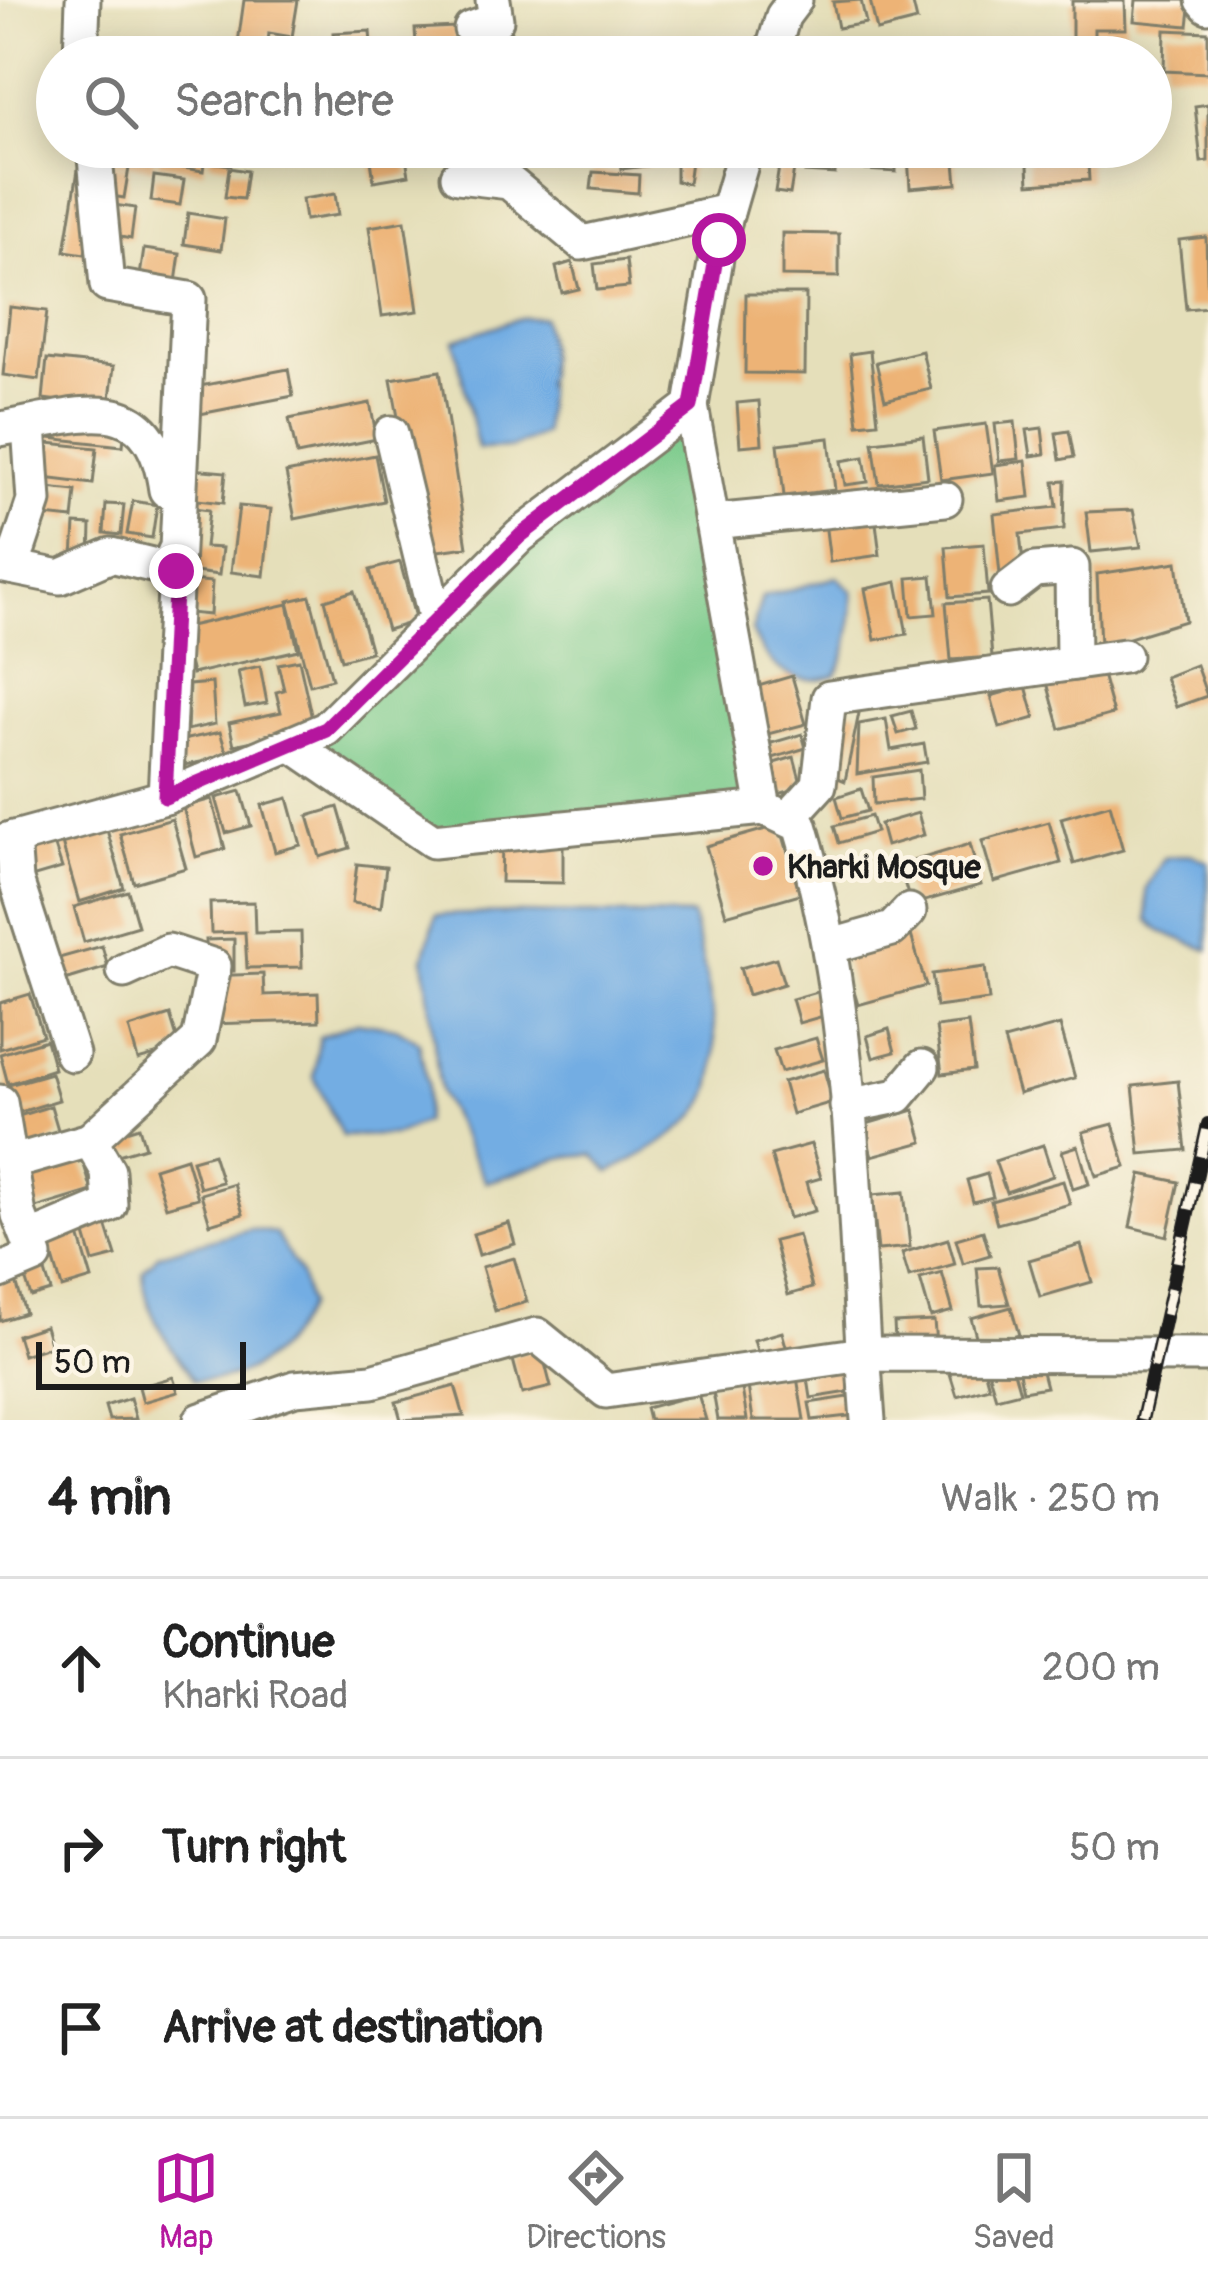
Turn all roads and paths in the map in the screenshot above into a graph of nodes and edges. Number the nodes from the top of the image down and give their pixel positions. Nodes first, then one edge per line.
1 (83, 0) edge
2 (493, 0) edge
3 (795, 0) edge
4 (471, 29) dead end
5 (82, 36) edge
6 (777, 36) edge
7 (96, 168) edge
8 (740, 168) edge
9 (458, 176) dead end
10 (727, 211) junction
11 (691, 406) junction
12 (14, 427) edge
13 (391, 433) dead end
14 (945, 499) dead end
15 (712, 522) junction
16 (6, 566) edge
17 (176, 571) junction
18 (1008, 590) dead end
19 (436, 620) junction
20 (1124, 656) dead end
21 (1073, 663) junction
22 (291, 743) junction
23 (165, 797) junction
24 (776, 813) junction
25 (6, 840) edge
26 (909, 911) dead end
27 (839, 944) dead end
28 (124, 971) dead end
29 (72, 1054) dead end
30 (922, 1067) dead end
31 (0, 1102) edge
32 (848, 1106) junction
33 (90, 1140) junction
34 (26, 1158) dead end
35 (28, 1239) junction
36 (0, 1271) edge
37 (862, 1354) junction
38 (1208, 1354) edge
39 (201, 1420) edge
40 (868, 1420) edge

1 - 5 street
2 - 4 street
3 - 6 street
7 - 17 street
8 - 10 street
9 - 10 street
10 - 11 street
11 - 15 street
11 - 19 street
12 - 16 street
12 - 17 street
13 - 19 street
14 - 15 street
15 - 24 street
16 - 17 street
17 - 23 street
18 - 21 street
19 - 22 street
20 - 21 street
21 - 24 street
22 - 23 street
22 - 24 street
23 - 25 street
24 - 32 street
25 - 29 street
26 - 27 street
28 - 33 street
30 - 32 street
31 - 35 street
32 - 37 street
33 - 34 street
33 - 35 street
35 - 36 street
37 - 38 street
37 - 39 street
37 - 40 street

